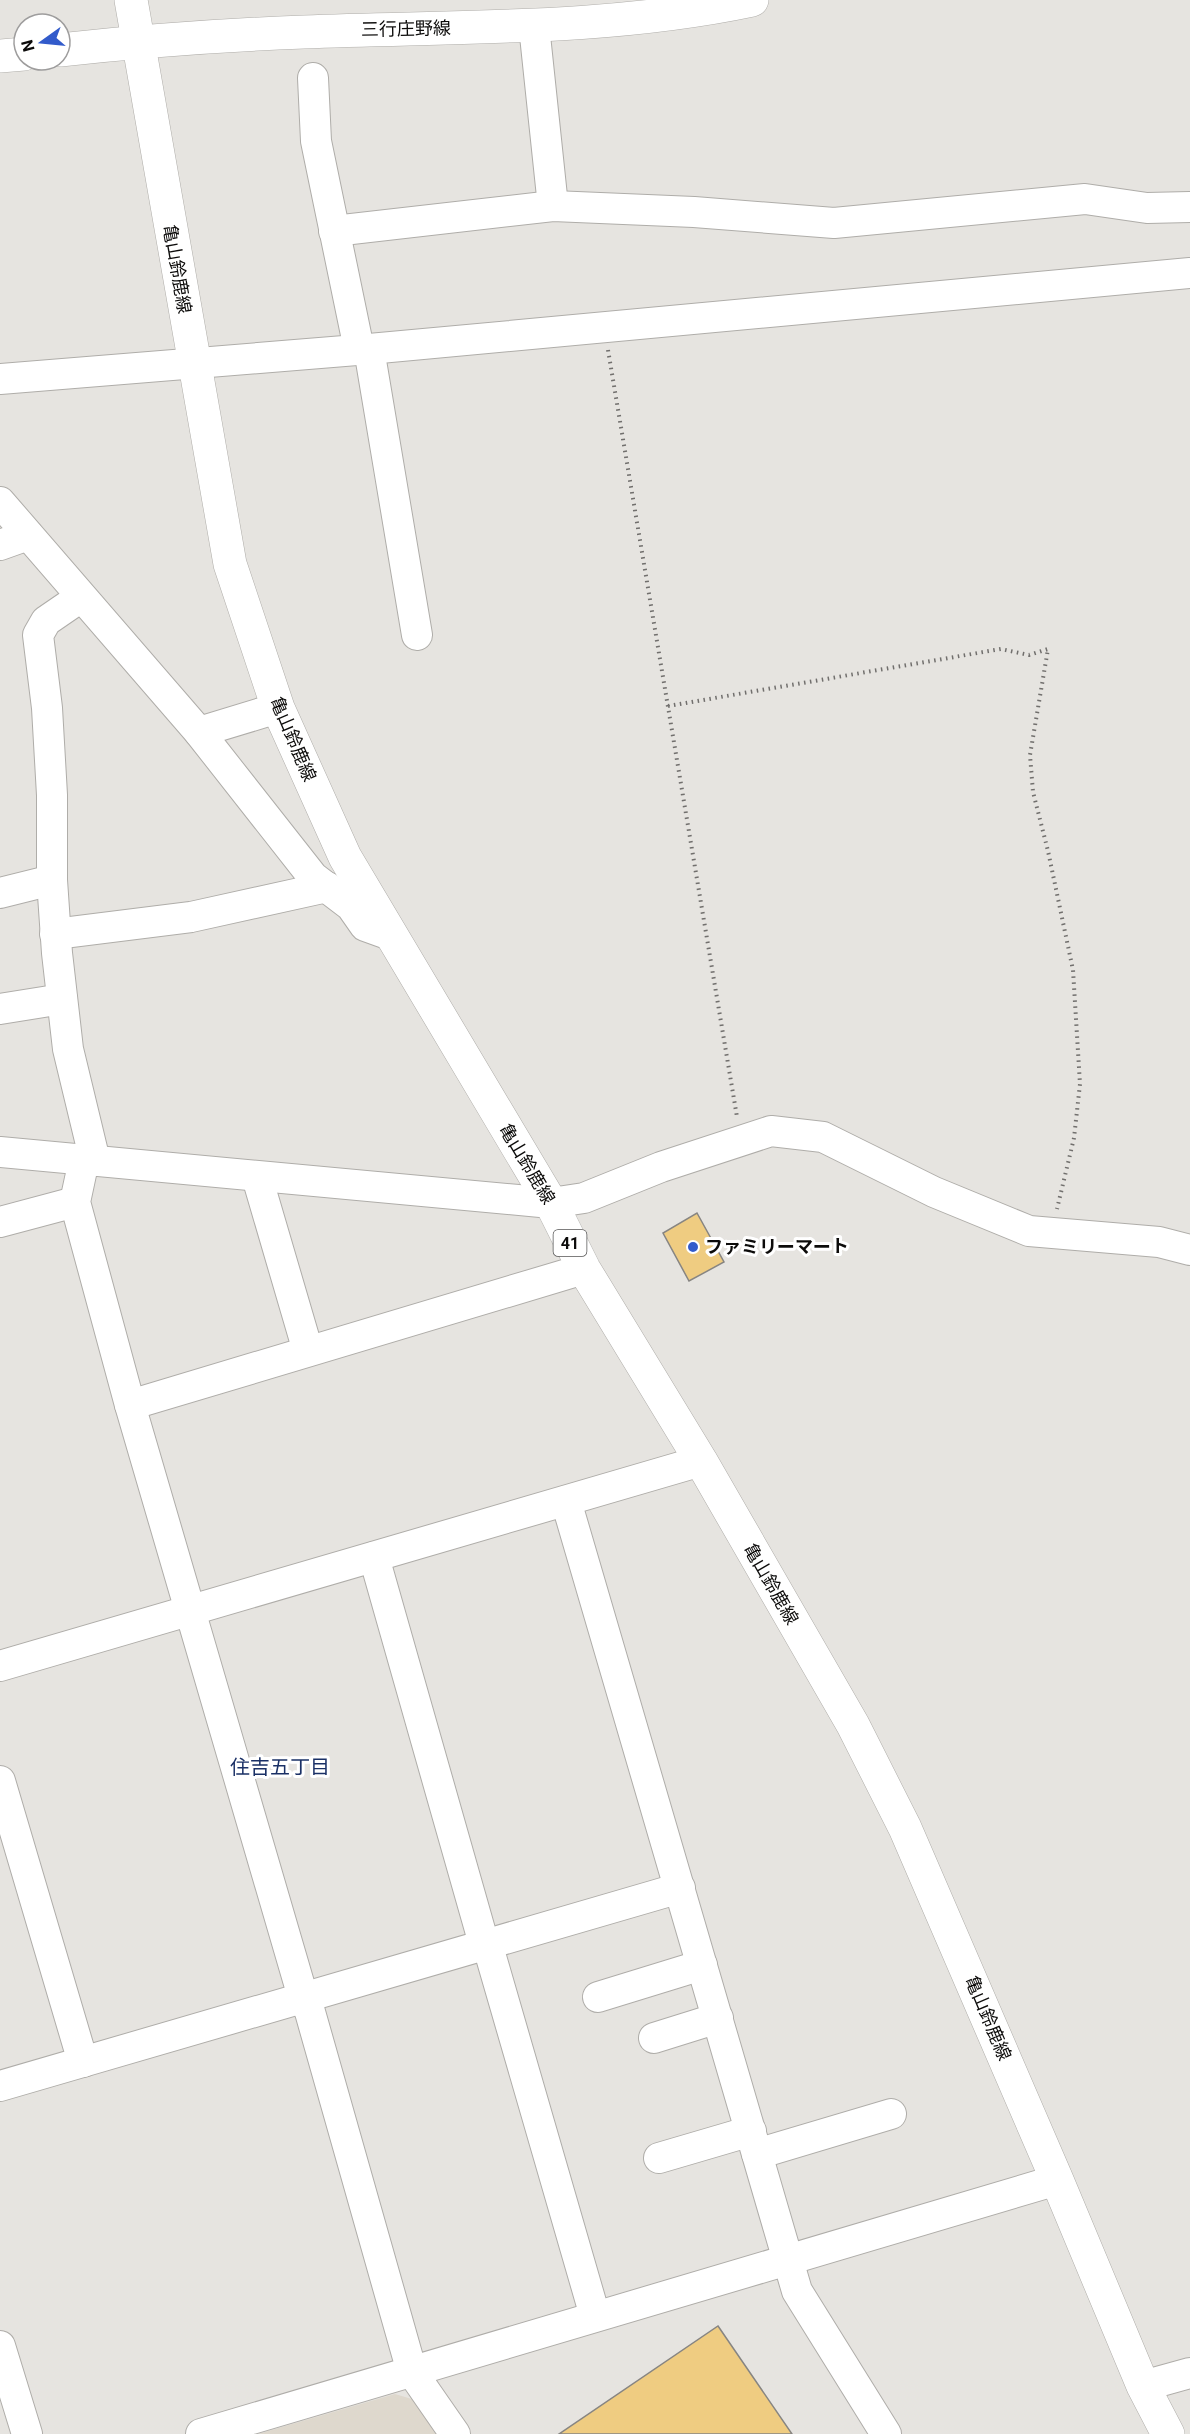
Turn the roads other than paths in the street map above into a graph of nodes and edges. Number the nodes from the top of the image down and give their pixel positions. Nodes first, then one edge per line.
1 (131, 0) edge
2 (752, 0) edge
3 (534, 26) junction
4 (138, 42) junction
5 (72, 49) edge
6 (313, 78) dead end
7 (553, 206) junction
8 (1190, 207) edge
9 (334, 231) junction
10 (1190, 273) edge
11 (364, 349) junction
12 (193, 363) junction
13 (0, 379) edge
14 (0, 502) edge
15 (28, 535) junction
16 (0, 545) edge
17 (81, 597) junction
18 (417, 635) dead end
19 (278, 708) junction
20 (199, 732) junction
21 (52, 880) junction
22 (327, 886) junction
23 (0, 893) edge
24 (55, 934) junction
25 (390, 935) junction
26 (62, 999) junction
27 (0, 1009) edge
28 (0, 1152) edge
29 (90, 1161) junction
30 (257, 1177) junction
31 (75, 1202) junction
32 (550, 1203) junction
33 (0, 1222) edge
34 (1190, 1250) edge
35 (584, 1269) junction
36 (308, 1352) junction
37 (130, 1405) junction
38 (701, 1461) junction
39 (566, 1502) junction
40 (374, 1557) junction
41 (191, 1609) junction
42 (1, 1664) edge
43 (0, 1781) edge
44 (680, 1888) junction
45 (486, 1943) junction
46 (702, 1965) junction
47 (303, 1997) junction
48 (598, 1997) dead end
49 (718, 2018) junction
50 (654, 2038) dead end
51 (83, 2062) junction
52 (0, 2086) edge
53 (891, 2114) dead end
54 (754, 2143) junction
55 (659, 2158) dead end
56 (1058, 2180) junction
57 (787, 2259) junction
58 (595, 2316) junction
59 (0, 2346) edge
60 (412, 2372) junction
61 (1190, 2373) edge
62 (1143, 2386) junction
63 (27, 2434) edge
64 (201, 2434) edge
65 (455, 2434) edge
66 (886, 2434) edge
67 (1168, 2434) edge

1 - 4 main road, 亀山鈴鹿線 / 41
2 - 3 main road, 三行庄野線
3 - 4 main road, 三行庄野線
3 - 7 street
4 - 5 main road, 三行庄野線
4 - 12 main road, 亀山鈴鹿線 / 41
6 - 9 street
7 - 8 street
7 - 9 street
9 - 11 street
10 - 11 street
11 - 12 street
11 - 18 street
12 - 13 street
12 - 19 main road, 亀山鈴鹿線 / 41
14 - 15 street
15 - 16 street
15 - 17 street
17 - 20 street
17 - 21 street
19 - 20 street
19 - 25 main road, 亀山鈴鹿線 / 41
20 - 22 street
21 - 23 street
21 - 24 street
22 - 24 street
22 - 25 street
24 - 26 street
25 - 32 main road, 亀山鈴鹿線 / 41
26 - 27 street
26 - 29 street
28 - 29 street
29 - 30 street
29 - 31 street
30 - 32 street
30 - 36 street
31 - 33 street
31 - 37 street
32 - 34 street
32 - 35 main road, 亀山鈴鹿線 / 41
35 - 36 street
35 - 38 main road, 亀山鈴鹿線 / 41
36 - 37 street
37 - 41 street
38 - 39 street
38 - 56 main road, 亀山鈴鹿線 / 41
39 - 40 street
39 - 44 street
40 - 41 street
40 - 45 street
41 - 42 street
41 - 47 street
43 - 51 street
44 - 45 street
44 - 46 street
45 - 47 street
45 - 58 street
46 - 48 street
46 - 49 street
47 - 51 street
47 - 60 street
49 - 50 street
49 - 54 street
51 - 52 street
53 - 54 street
54 - 55 street
54 - 57 street
56 - 57 street
56 - 62 main road, 亀山鈴鹿線 / 41
57 - 58 street
57 - 66 street
58 - 60 street
59 - 63 street
60 - 64 street
60 - 65 street
61 - 62 street
62 - 67 main road, 亀山鈴鹿線 / 41

